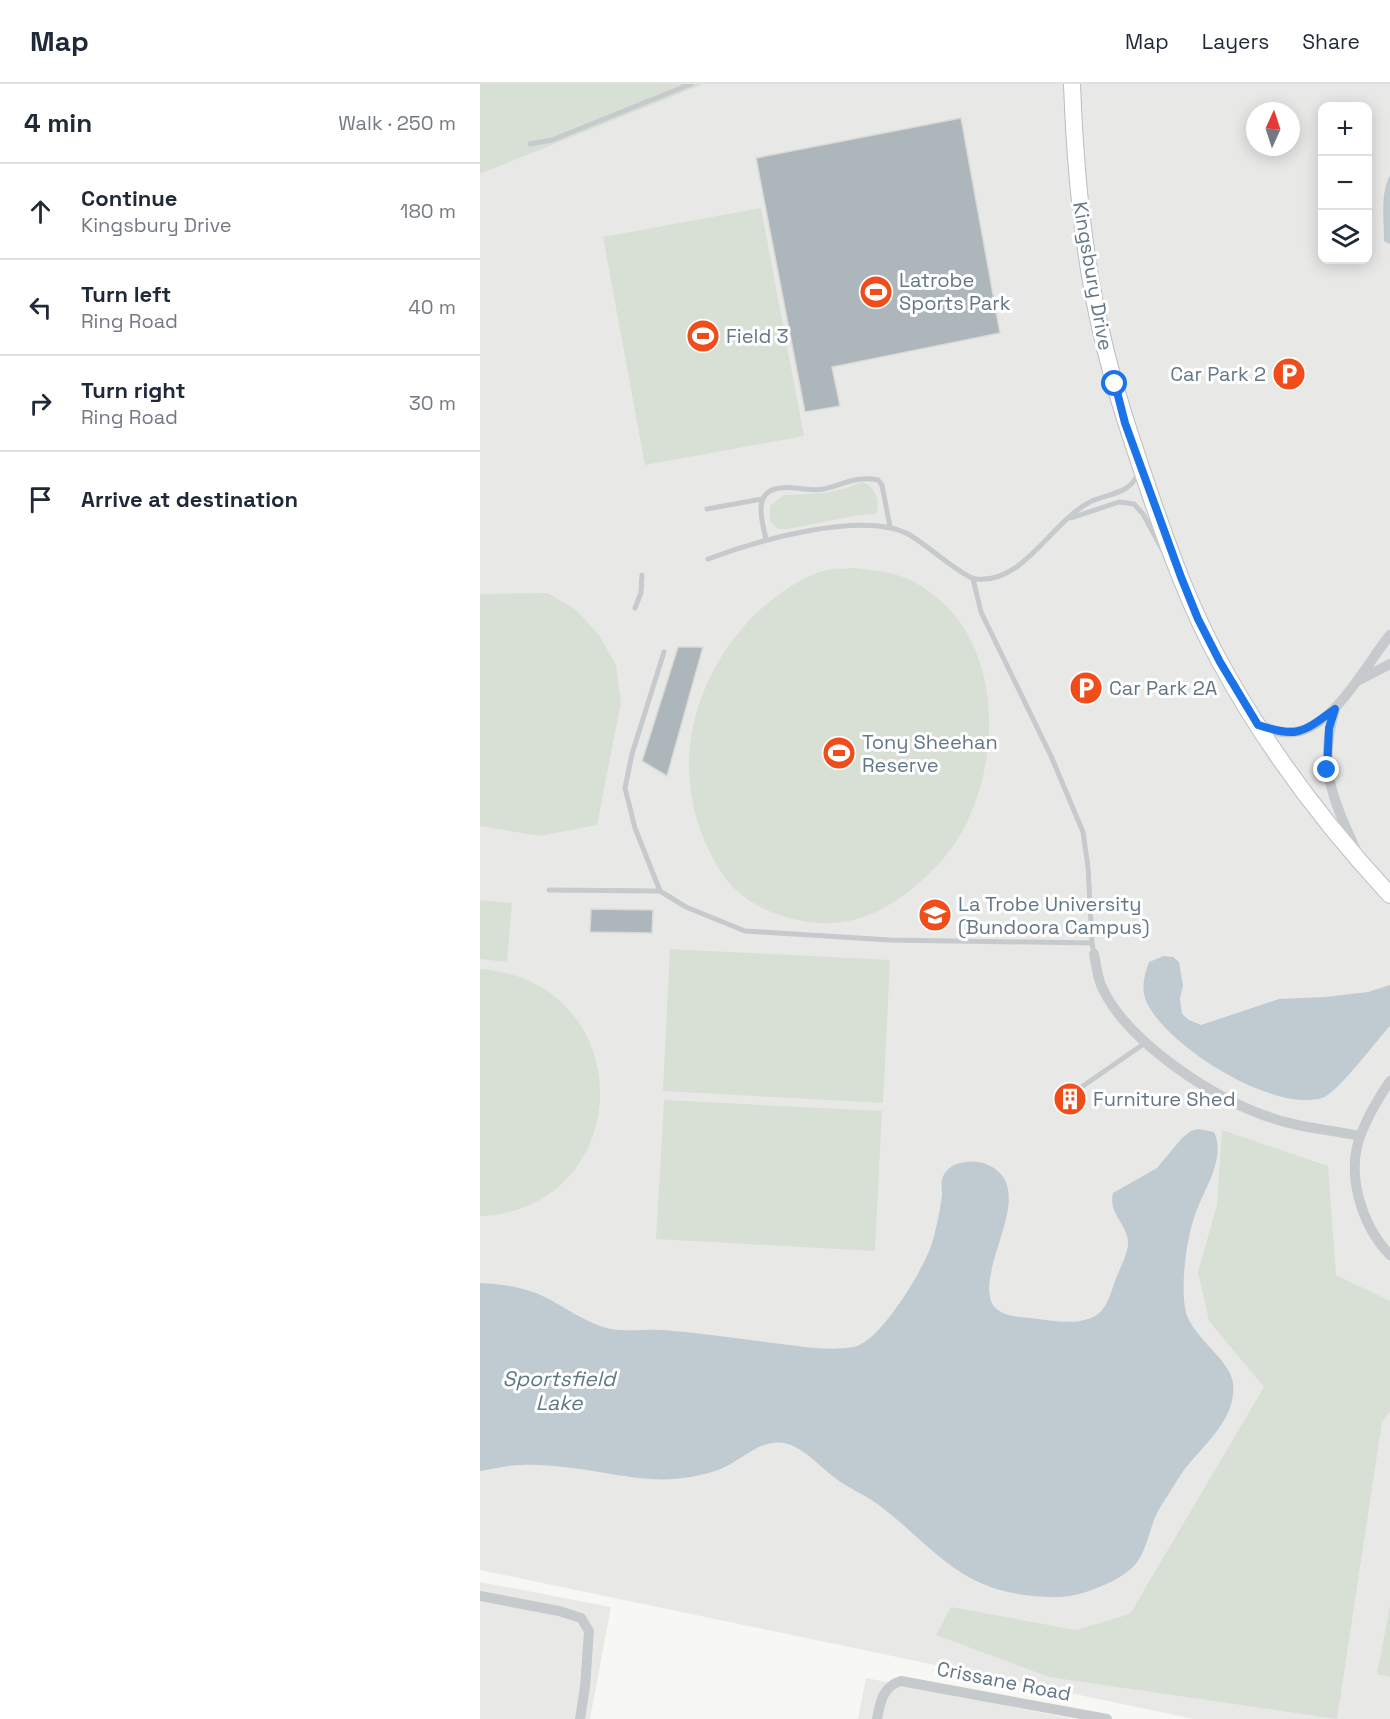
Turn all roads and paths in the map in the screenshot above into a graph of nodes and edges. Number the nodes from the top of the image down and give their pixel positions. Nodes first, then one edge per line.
1 (692, 84) edge
2 (1072, 84) edge
3 (531, 144) dead end
4 (1140, 466) junction
5 (762, 499) junction
6 (707, 510) dead end
7 (1069, 518) junction
8 (890, 527) junction
9 (766, 539) junction
10 (708, 559) dead end
11 (1178, 570) junction
12 (642, 575) dead end
13 (973, 579) junction
14 (635, 608) dead end
15 (1390, 635) edge
16 (664, 652) dead end
17 (1390, 664) edge
18 (1357, 681) junction
19 (1335, 709) junction
20 (1258, 725) junction
21 (1363, 866) junction
22 (549, 890) dead end
23 (660, 891) junction
24 (1390, 895) edge
25 (1093, 948) junction
26 (1145, 1043) junction
27 (1390, 1081) edge
28 (1073, 1093) dead end
29 (1360, 1136) junction
30 (1390, 1255) edge
31 (480, 1596) edge
32 (580, 1719) edge
33 (877, 1719) edge
34 (1107, 1719) edge

1 - 3 lane
2 - 4 main road, Kingsbury Drive
4 - 7 lane
4 - 11 main road, Kingsbury Drive
5 - 6 lane
5 - 8 lane
5 - 9 lane
7 - 11 lane
7 - 13 lane
8 - 9 lane
8 - 13 lane
9 - 10 lane
11 - 20 main road, Kingsbury Drive
12 - 14 lane
13 - 25 lane
15 - 18 street
16 - 23 lane
17 - 18 street
18 - 19 street
19 - 20 street
19 - 21 street
20 - 21 main road, Kingsbury Drive
21 - 24 main road, Kingsbury Drive
22 - 23 lane
23 - 25 lane
25 - 26 street
26 - 28 lane
26 - 29 street
27 - 29 street
29 - 30 street
31 - 32 street
33 - 34 street, Crissane Road

